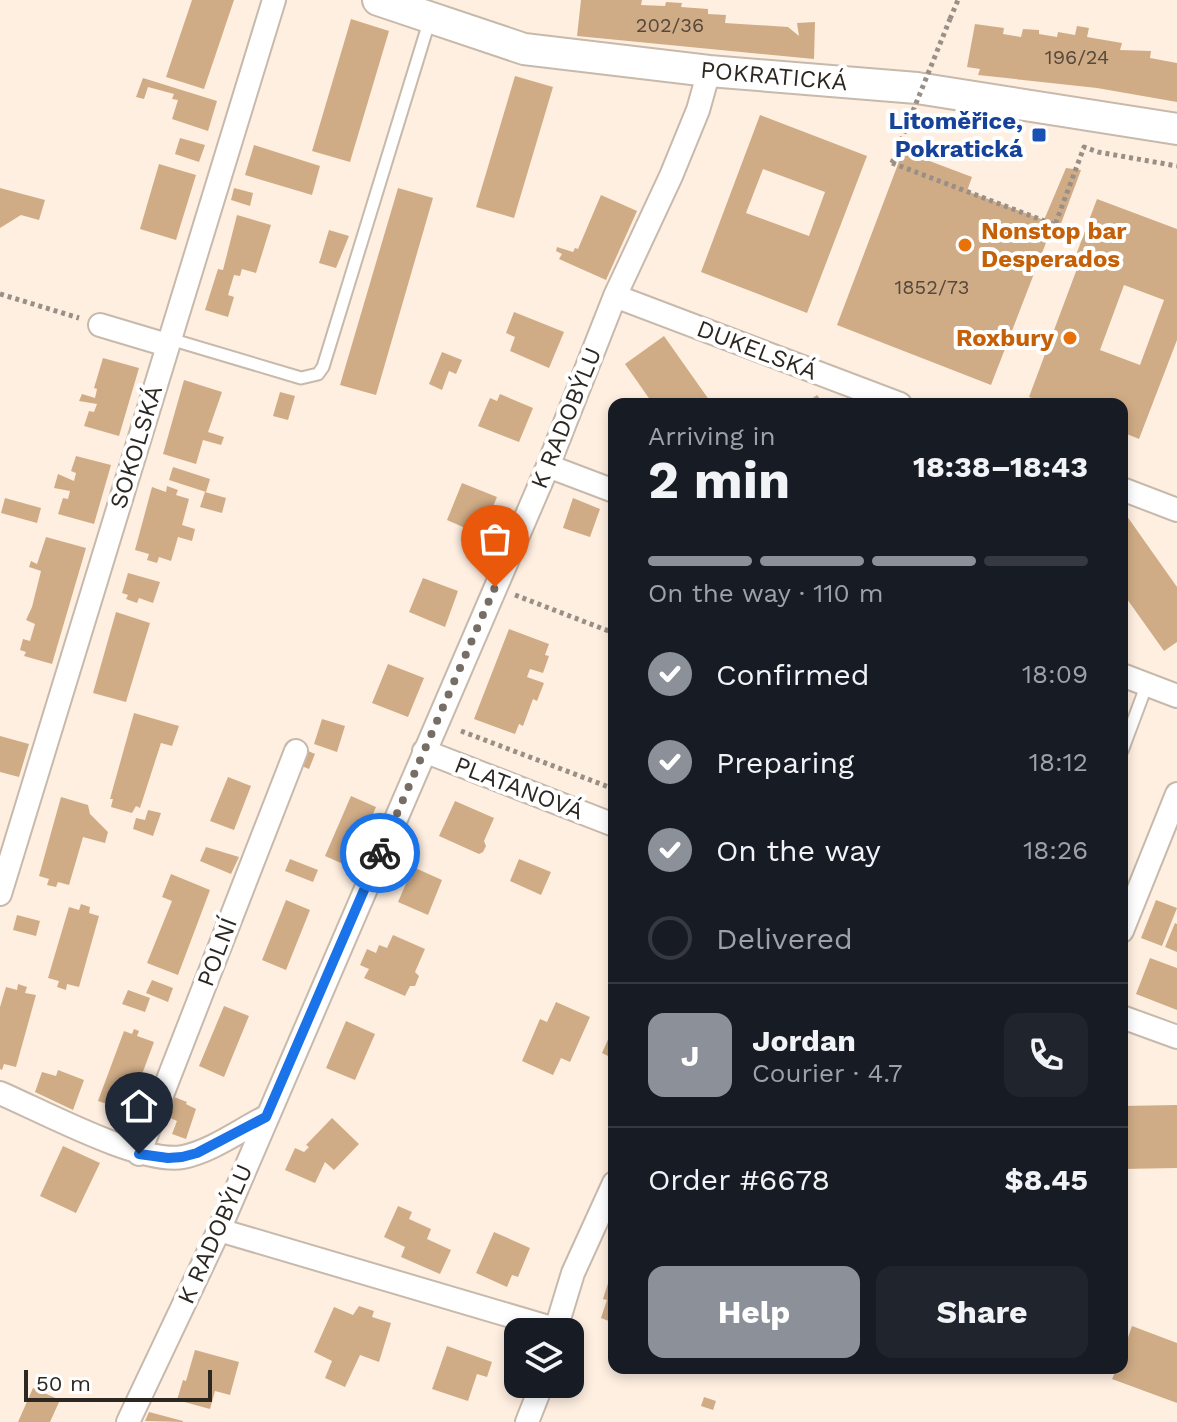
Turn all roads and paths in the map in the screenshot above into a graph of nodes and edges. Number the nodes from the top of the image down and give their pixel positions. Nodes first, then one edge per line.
1 (274, 0) edge
2 (378, 0) edge
3 (958, 0) edge
4 (430, 19) junction
5 (709, 71) junction
6 (1177, 129) edge
7 (1177, 166) edge
8 (0, 294) edge
9 (615, 296) junction
10 (100, 325) joint
11 (168, 342) junction
12 (884, 398) edge
13 (548, 466) junction
14 (608, 489) edge
15 (1128, 491) edge
16 (1177, 510) edge
17 (495, 587) junction
18 (608, 631) edge
19 (1128, 677) edge
20 (1147, 684) junction
21 (1177, 696) edge
22 (461, 731) dead end
23 (1128, 735) edge
24 (296, 751) dead end
25 (424, 751) junction
26 (608, 787) edge
27 (1177, 794) edge
28 (608, 823) edge
29 (0, 894) edge
30 (1128, 916) edge
31 (1128, 1019) edge
32 (1177, 1037) edge
33 (0, 1093) edge
34 (266, 1117) junction
35 (139, 1154) junction
36 (608, 1196) edge
37 (219, 1230) junction
38 (512, 1318) edge
39 (559, 1318) edge
40 (536, 1398) edge
41 (128, 1422) edge
42 (527, 1422) edge

1 - 11 street, SOKOLSKÁ
2 - 4 street, POKRATICKÁ
3 - 7 path, bridge
4 - 5 street, POKRATICKÁ
4 - 11 lane
5 - 6 street, POKRATICKÁ
5 - 9 street, K RADOBÝLU
8 - 10 path
9 - 12 street, DUKELSKÁ
9 - 13 street, K RADOBÝLU
10 - 11 street
11 - 29 street, SOKOLSKÁ
13 - 14 street
13 - 17 street, K RADOBÝLU
15 - 16 street
17 - 18 path
17 - 25 street, K RADOBÝLU
19 - 20 street
20 - 21 street
20 - 23 lane
22 - 26 path
24 - 35 street, POLNÍ
25 - 28 street, PLATANOVÁ
25 - 34 street, K RADOBÝLU
27 - 30 street
31 - 32 street
33 - 35 street
34 - 35 street
34 - 37 street, K RADOBÝLU
36 - 39 street
37 - 38 street
37 - 41 street, K RADOBÝLU
40 - 42 street

